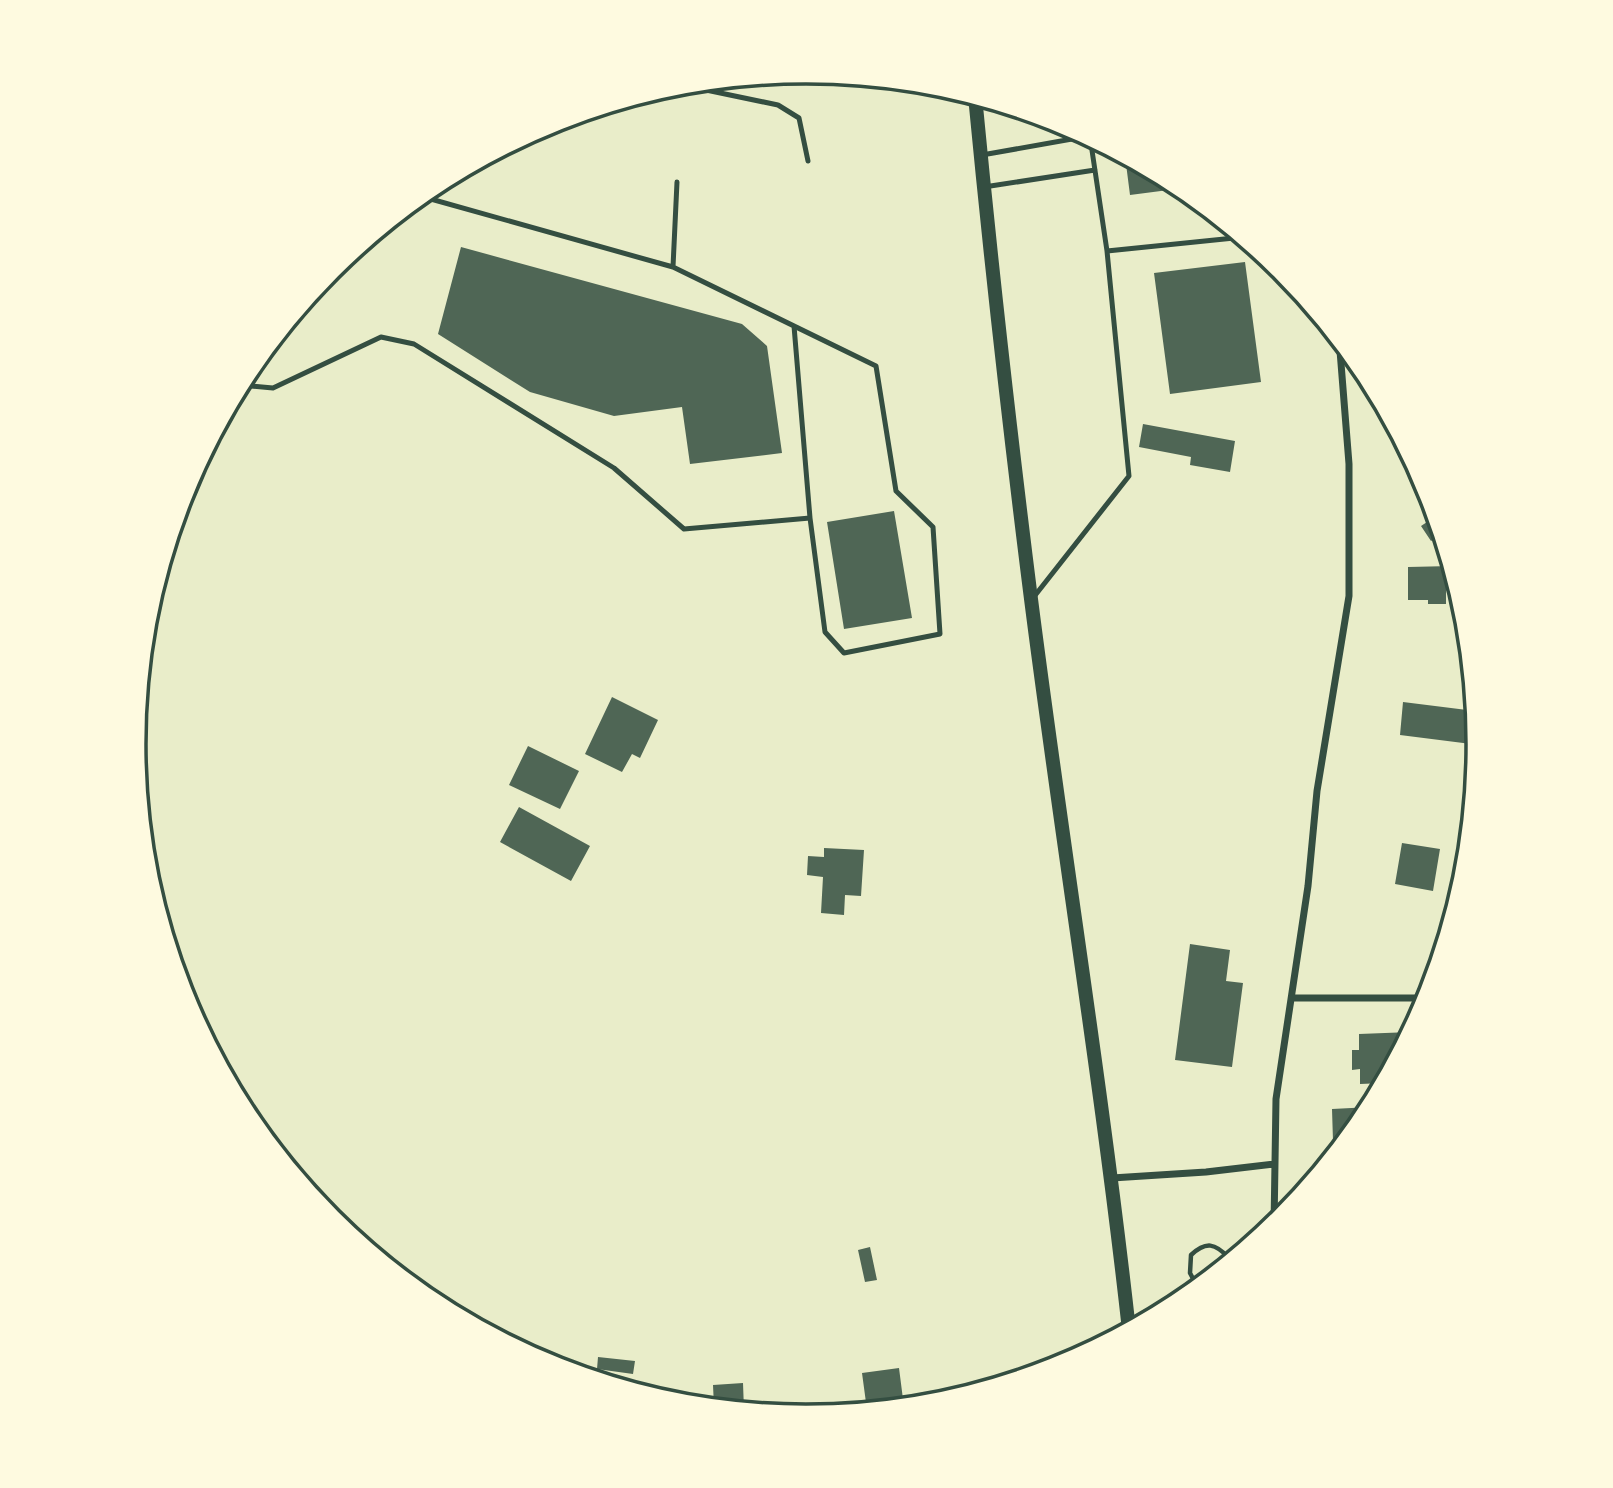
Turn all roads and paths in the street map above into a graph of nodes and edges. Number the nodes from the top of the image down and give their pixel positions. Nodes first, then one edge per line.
1 (712, 91) edge
2 (976, 106) edge
3 (1072, 140) edge
4 (1091, 149) edge
5 (980, 155) junction
6 (808, 161) dead end
7 (1095, 170) junction
8 (677, 182) dead end
9 (983, 187) junction
10 (433, 200) edge
11 (1230, 238) edge
12 (1107, 251) junction
13 (673, 267) junction
14 (794, 326) junction
15 (1340, 357) edge
16 (252, 386) edge
17 (810, 518) junction
18 (1031, 600) junction
19 (1292, 998) junction
20 (1416, 998) edge
21 (1275, 1164) junction
22 (1112, 1178) junction
23 (1274, 1210) edge
24 (1225, 1254) edge
25 (1193, 1279) edge
26 (1128, 1320) edge

1 - 6 lane
2 - 5 main road
3 - 5 lane
4 - 7 lane
5 - 9 main road
7 - 9 lane
7 - 12 lane
8 - 13 lane
9 - 18 main road
10 - 13 lane
11 - 12 lane
12 - 18 lane
13 - 14 lane
14 - 17 lane
14 - 17 lane
15 - 19 street
16 - 17 lane
18 - 22 main road
19 - 20 street
19 - 21 street
21 - 22 street
21 - 23 street
22 - 26 main road
24 - 25 path

